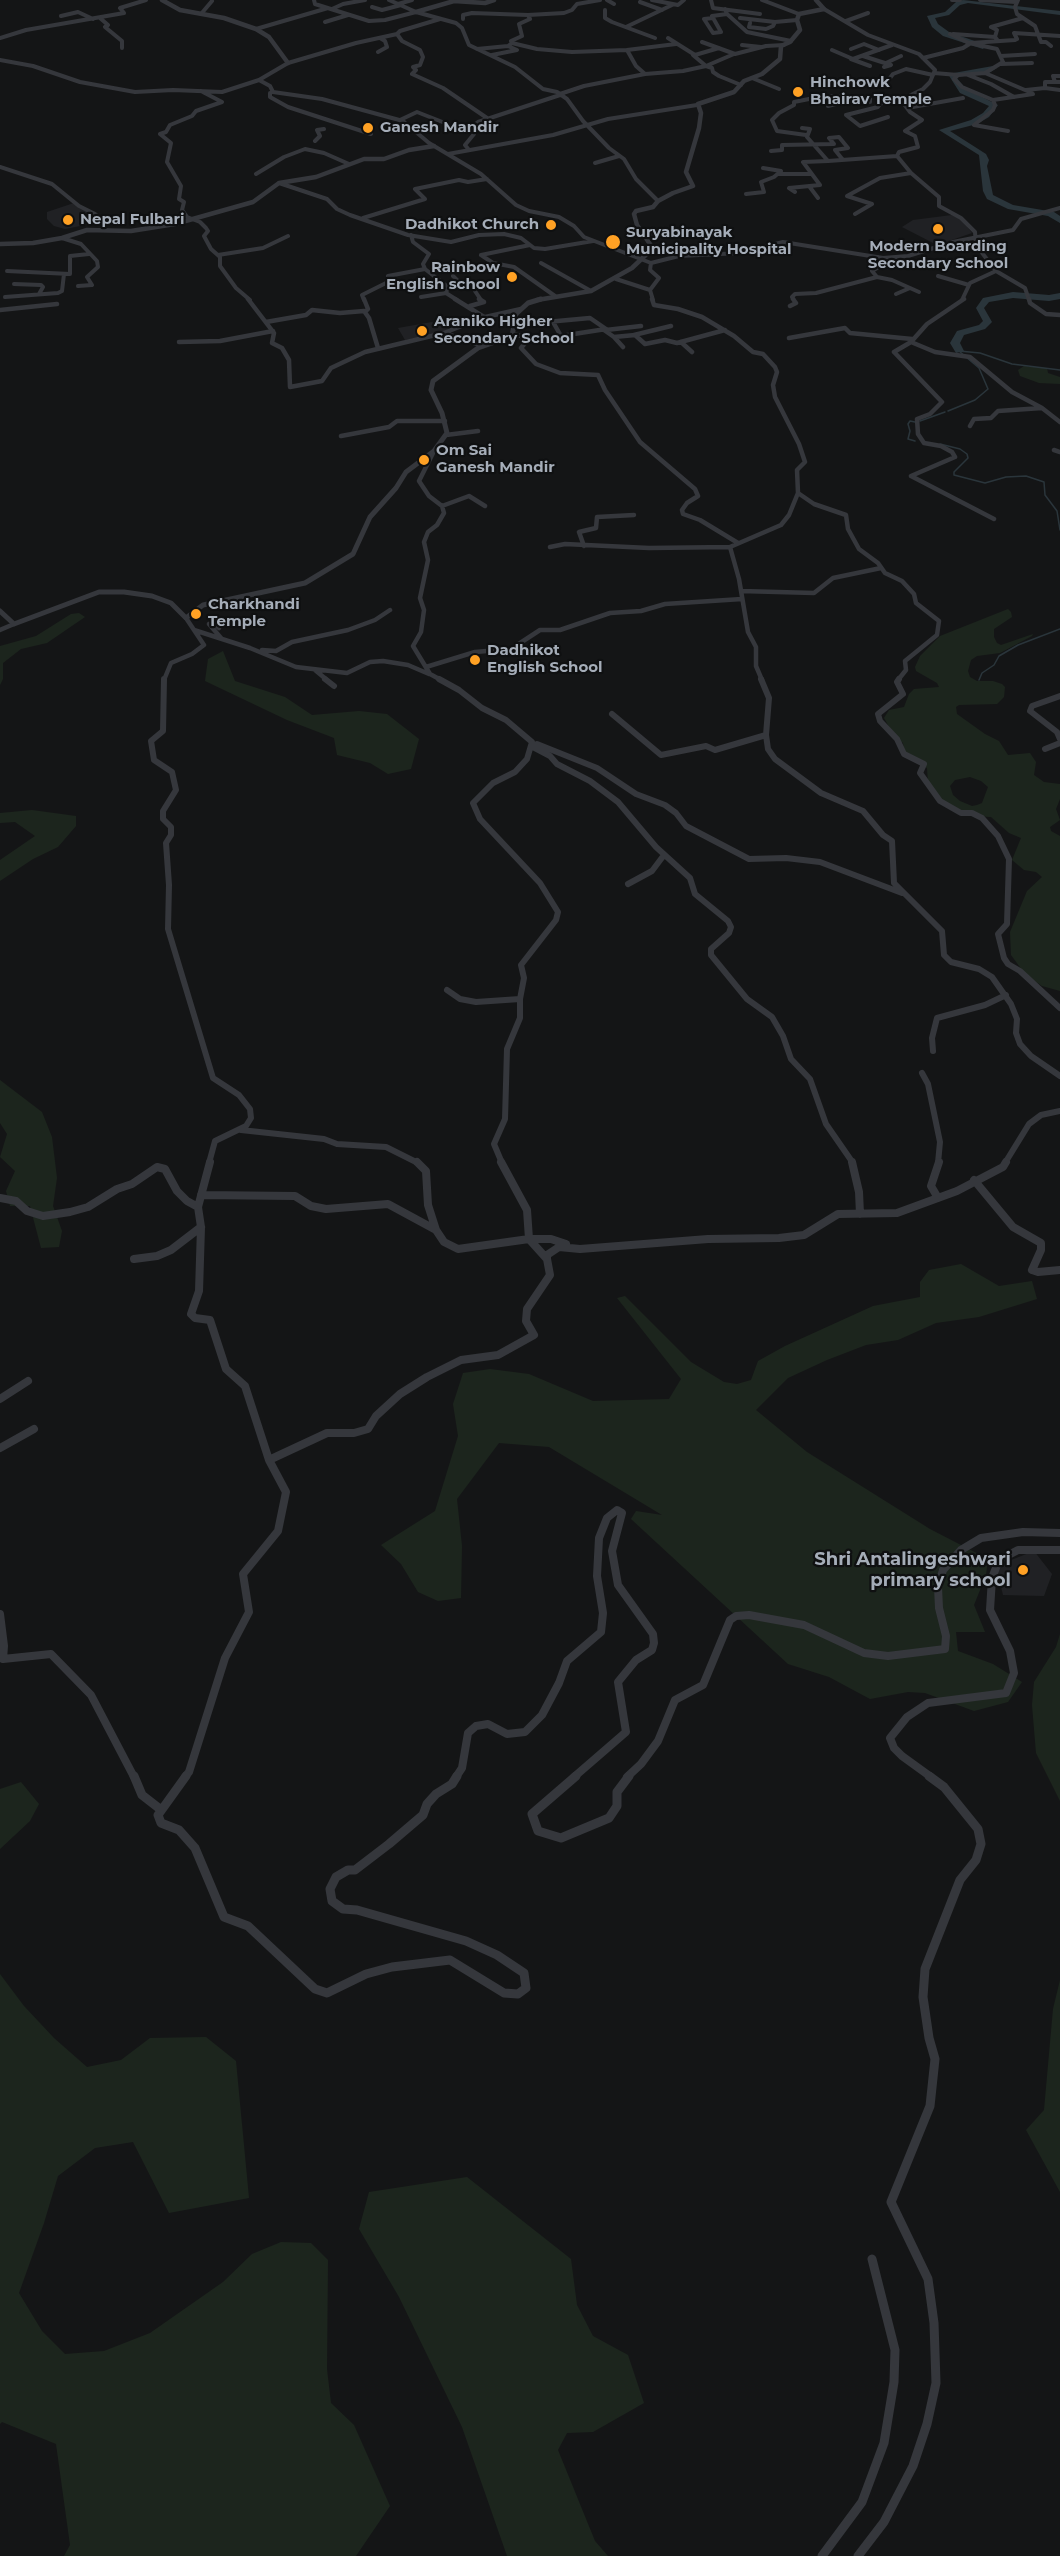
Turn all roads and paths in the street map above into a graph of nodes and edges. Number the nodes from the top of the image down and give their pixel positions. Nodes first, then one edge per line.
1 (146, 0) edge
2 (162, 0) edge
3 (314, 0) edge
4 (365, 0) edge
5 (389, 0) edge
6 (412, 0) edge
7 (494, 0) edge
8 (600, 0) edge
9 (607, 0) edge
10 (644, 0) edge
11 (652, 0) edge
12 (684, 0) edge
13 (711, 0) edge
14 (762, 0) edge
15 (816, 0) edge
16 (952, 0) edge
17 (960, 0) edge
18 (980, 0) edge
19 (212, 1) edge
20 (454, 1) edge
21 (743, 3) dead end
22 (614, 4) dead end
23 (672, 4) junction
24 (1016, 4) edge
25 (400, 5) junction
26 (372, 7) dead end
27 (330, 9) junction
28 (725, 9) junction
29 (740, 9) junction
30 (824, 9) junction
31 (605, 10) dead end
32 (662, 10) junction
33 (416, 12) junction
34 (868, 13) dead end
35 (201, 14) junction
36 (727, 14) junction
37 (760, 14) dead end
38 (61, 15) dead end
39 (348, 15) junction
40 (528, 15) junction
41 (798, 17) junction
42 (100, 18) junction
43 (713, 18) junction
44 (740, 18) dead end
45 (1023, 18) junction
46 (93, 19) junction
47 (440, 19) junction
48 (463, 19) dead end
49 (846, 21) junction
50 (325, 22) dead end
51 (775, 22) junction
52 (750, 23) dead end
53 (626, 27) junction
54 (256, 29) junction
55 (716, 33) junction
56 (1037, 33) junction
57 (397, 34) junction
58 (1060, 36) edge
59 (0, 38) edge
60 (380, 38) junction
61 (655, 38) dead end
62 (668, 38) dead end
63 (722, 38) dead end
64 (997, 39) junction
65 (791, 41) junction
66 (702, 42) dead end
67 (510, 44) junction
68 (675, 44) junction
69 (968, 44) junction
70 (742, 45) dead end
71 (784, 45) junction
72 (892, 45) junction
73 (1051, 46) dead end
74 (761, 47) junction
75 (122, 48) dead end
76 (719, 48) junction
77 (477, 49) junction
78 (851, 49) dead end
79 (627, 50) junction
80 (832, 50) dead end
81 (879, 50) junction
82 (378, 52) dead end
83 (735, 54) junction
84 (1035, 54) dead end
85 (489, 55) junction
86 (693, 55) junction
87 (862, 56) junction
88 (901, 56) dead end
89 (1001, 56) junction
90 (1020, 56) junction
91 (851, 58) junction
92 (923, 58) junction
93 (0, 60) edge
94 (1024, 60) dead end
95 (288, 63) junction
96 (1032, 63) dead end
97 (1001, 64) junction
98 (706, 66) junction
99 (870, 66) dead end
100 (985, 73) junction
101 (645, 74) junction
102 (933, 74) junction
103 (956, 74) junction
104 (965, 74) junction
105 (1060, 76) edge
106 (752, 78) junction
107 (890, 78) dead end
108 (259, 80) junction
109 (1058, 82) edge
110 (741, 86) junction
111 (1045, 88) junction
112 (779, 89) dead end
113 (1025, 90) junction
114 (1060, 90) edge
115 (201, 91) junction
116 (270, 93) dead end
117 (560, 94) junction
118 (1014, 97) junction
119 (963, 98) dead end
120 (901, 100) junction
121 (993, 100) junction
122 (870, 102) junction
123 (880, 104) junction
124 (698, 105) junction
125 (828, 106) dead end
126 (907, 108) junction
127 (888, 117) dead end
128 (488, 118) junction
129 (400, 120) junction
130 (445, 123) dead end
131 (588, 125) junction
132 (802, 128) dead end
133 (324, 129) dead end
134 (1008, 131) dead end
135 (371, 134) dead end
136 (806, 135) junction
137 (315, 141) dead end
138 (435, 146) junction
139 (814, 146) junction
140 (469, 150) junction
141 (771, 151) dead end
142 (448, 154) junction
143 (619, 156) junction
144 (897, 156) junction
145 (843, 160) junction
146 (828, 161) junction
147 (595, 163) dead end
148 (348, 164) junction
149 (0, 167) edge
150 (763, 168) dead end
151 (256, 174) dead end
152 (779, 174) junction
153 (811, 174) junction
154 (911, 174) junction
155 (487, 179) junction
156 (279, 183) junction
157 (809, 186) junction
158 (795, 192) dead end
159 (746, 194) dead end
160 (847, 196) junction
161 (818, 198) dead end
162 (658, 201) junction
163 (838, 201) dead end
164 (1060, 208) edge
165 (855, 214) dead end
166 (362, 218) junction
167 (191, 219) junction
168 (105, 230) junction
169 (675, 231) dead end
170 (411, 235) junction
171 (288, 236) dead end
172 (645, 236) junction
173 (62, 238) junction
174 (975, 238) junction
175 (593, 241) junction
176 (0, 244) edge
177 (530, 245) junction
178 (89, 254) junction
179 (218, 255) junction
180 (878, 257) junction
181 (642, 260) junction
182 (541, 263) dead end
183 (651, 264) junction
184 (425, 269) junction
185 (7, 271) dead end
186 (996, 271) junction
187 (64, 274) junction
188 (453, 276) dead end
189 (938, 276) dead end
190 (877, 277) junction
191 (616, 279) junction
192 (489, 283) dead end
193 (14, 284) dead end
194 (969, 285) junction
195 (78, 286) dead end
196 (448, 287) junction
197 (910, 288) junction
198 (650, 290) junction
199 (591, 291) junction
200 (919, 292) dead end
201 (446, 293) junction
202 (39, 294) junction
203 (896, 294) dead end
204 (555, 296) junction
205 (5, 297) dead end
206 (421, 297) dead end
207 (57, 304) dead end
208 (470, 306) junction
209 (790, 306) dead end
210 (0, 309) edge
211 (521, 309) junction
212 (366, 311) junction
213 (1060, 315) edge
214 (484, 317) junction
215 (266, 322) junction
216 (553, 322) junction
217 (514, 325) junction
218 (640, 326) dead end
219 (671, 326) dead end
220 (605, 330) junction
221 (725, 330) junction
222 (273, 331) junction
223 (444, 333) junction
224 (513, 334) junction
225 (634, 335) junction
226 (614, 337) junction
227 (789, 338) dead end
228 (911, 340) junction
229 (179, 342) dead end
230 (681, 342) junction
231 (483, 346) junction
232 (622, 347) dead end
233 (378, 348) junction
234 (692, 352) dead end
235 (1042, 408) junction
236 (445, 421) junction
237 (1060, 422) edge
238 (970, 426) dead end
239 (478, 431) dead end
240 (446, 435) junction
241 (341, 436) dead end
242 (1054, 450) dead end
243 (435, 451) junction
244 (1060, 452) edge
245 (798, 494) junction
246 (442, 506) junction
247 (485, 506) dead end
248 (634, 515) dead end
249 (994, 519) dead end
250 (738, 543) junction
251 (584, 546) junction
252 (550, 547) dead end
253 (730, 547) junction
254 (881, 568) junction
255 (741, 591) junction
256 (742, 599) junction
257 (390, 610) dead end
258 (0, 611) edge
259 (186, 618) junction
260 (14, 624) junction
261 (219, 628) dead end
262 (0, 630) edge
263 (194, 630) junction
264 (223, 640) junction
265 (250, 648) junction
266 (426, 667) junction
267 (315, 670) junction
268 (430, 674) junction
269 (334, 686) dead end
270 (1060, 696) edge
271 (612, 714) dead end
272 (766, 735) junction
273 (1060, 741) edge
274 (532, 744) junction
275 (1045, 749) dead end
276 (664, 855) junction
277 (628, 884) dead end
278 (902, 893) junction
279 (447, 990) dead end
280 (1006, 995) junction
281 (520, 999) junction
282 (1060, 1008) edge
283 (933, 1051) dead end
284 (922, 1073) dead end
285 (1060, 1076) edge
286 (1060, 1111) edge
287 (237, 1131) junction
288 (974, 1180) junction
289 (201, 1195) junction
290 (0, 1198) edge
291 (938, 1198) junction
292 (198, 1207) junction
293 (860, 1214) junction
294 (201, 1227) junction
295 (436, 1230) junction
296 (529, 1239) junction
297 (580, 1249) junction
298 (134, 1259) dead end
299 (547, 1259) junction
300 (1060, 1270) edge
301 (28, 1382) dead end
302 (1, 1398) edge
303 (34, 1429) dead end
304 (0, 1448) edge
305 (269, 1460) junction
306 (1060, 1533) edge
307 (1060, 1550) edge
308 (0, 1614) edge
309 (160, 1809) junction
310 (872, 2259) dead end
311 (822, 2556) edge
312 (858, 2556) edge

1 - 42 street
2 - 35 street
3 - 27 street
4 - 27 street
5 - 25 street
6 - 25 street
7 - 20 street
8 - 40 street
9 - 22 street
10 - 32 street
11 - 23 street
12 - 23 street
13 - 28 street
14 - 41 street
15 - 30 street
16 - 17 street
18 - 24 street
19 - 35 street
20 - 33 street
21 - 29 street
23 - 32 street
24 - 45 street
25 - 26 street
25 - 33 street
27 - 39 street
27 - 54 street
28 - 29 street
28 - 36 street
29 - 37 street
30 - 41 street
30 - 49 street
31 - 53 street
32 - 53 street
33 - 39 street
33 - 47 street
34 - 49 street
35 - 54 street
36 - 43 street
36 - 65 street
38 - 46 street
39 - 50 street
40 - 48 street
40 - 67 street
41 - 51 street
41 - 65 street
42 - 46 street
42 - 75 street
43 - 55 street
43 - 55 street
44 - 51 street
45 - 56 street
45 - 64 street
46 - 59 street
47 - 57 street
47 - 77 street
49 - 72 street
51 - 52 street
53 - 61 street
54 - 95 street
55 - 63 street
56 - 58 street
56 - 64 street
56 - 73 street
57 - 60 street
57 - 128 street
60 - 82 street
60 - 95 street
62 - 68 street
64 - 69 street
64 - 69 street
65 - 71 street
66 - 76 street
67 - 77 street
67 - 79 street
67 - 85 street
68 - 79 street
68 - 86 street
69 - 89 street
69 - 92 street
70 - 74 street
71 - 74 street
71 - 106 street
72 - 81 street
72 - 92 street
74 - 83 street
76 - 83 street
76 - 86 street
77 - 85 street
78 - 81 street
79 - 101 street
80 - 91 street
81 - 87 street
83 - 98 street
84 - 90 street
85 - 117 street
86 - 98 street
87 - 88 street
87 - 91 street
89 - 90 street
89 - 97 street
90 - 94 street
91 - 99 street
92 - 102 street
93 - 115 street
95 - 108 street
96 - 97 street
97 - 100 street
98 - 101 street
98 - 110 street
100 - 104 street
100 - 113 street
101 - 117 street
102 - 103 street
102 - 107 street
102 - 120 street
103 - 104 street
103 - 121 street
104 - 118 street
105 - 109 street
106 - 110 street
106 - 112 street
108 - 115 street
108 - 129 street
109 - 111 street
110 - 124 street
111 - 113 street
111 - 114 street
113 - 118 street
115 - 167 street
116 - 135 street
117 - 128 street
117 - 131 street
118 - 121 street
119 - 126 street
120 - 123 street
120 - 126 street
121 - 134 street
122 - 123 street
122 - 125 street
122 - 136 street
123 - 127 street
124 - 131 street
124 - 162 street
126 - 144 street
128 - 140 street
129 - 130 street
129 - 138 street
131 - 140 street
131 - 143 street
132 - 136 street
133 - 137 street
136 - 139 street
138 - 142 street
138 - 148 street
139 - 141 street
139 - 145 street
139 - 146 street
140 - 142 street
142 - 155 street
143 - 147 street
143 - 162 street
144 - 145 street
144 - 154 street
145 - 146 street
146 - 153 street
148 - 151 street
148 - 156 street
149 - 168 street
150 - 152 street
152 - 153 street
152 - 159 street
153 - 157 street
154 - 160 street
154 - 174 street
155 - 166 street
155 - 175 street
156 - 166 street
156 - 167 street
157 - 158 street
157 - 161 street
160 - 163 street
160 - 165 street
162 - 172 street
164 - 174 street
166 - 170 street
167 - 168 street
167 - 179 street
168 - 173 street
169 - 172 street
170 - 177 street
170 - 184 street
171 - 179 street
172 - 181 street
173 - 176 street
173 - 178 street
174 - 180 street
174 - 186 street
175 - 177 street
175 - 181 street
177 - 204 street
178 - 187 street
178 - 195 street
179 - 215 street
180 - 183 street
180 - 190 street
181 - 183 street
181 - 191 street
182 - 199 street
183 - 198 street
184 - 196 street
184 - 212 street
185 - 187 street
186 - 194 street
186 - 213 street
187 - 202 street
188 - 196 street
189 - 194 street
190 - 197 street
190 - 209 street
191 - 198 street
191 - 199 street
192 - 208 street
193 - 202 street
194 - 228 street
196 - 201 street
197 - 200 street
197 - 203 street
198 - 221 street
199 - 204 street
201 - 206 street
201 - 208 street
202 - 205 street
204 - 211 street
207 - 210 street
208 - 214 street
211 - 214 street
211 - 217 street
212 - 215 street
212 - 233 street
214 - 223 street
215 - 222 street
216 - 217 street
216 - 220 street
216 - 220 street
217 - 224 street
218 - 220 street
219 - 225 street
220 - 226 street
221 - 230 street
221 - 245 street
222 - 229 street
222 - 233 street
223 - 231 street
223 - 233 street
224 - 231 street
224 - 250 street
225 - 226 street
225 - 230 street
226 - 232 street
227 - 228 street
228 - 235 street
228 - 249 street
230 - 234 street
231 - 236 street
235 - 237 street
235 - 238 street
236 - 240 street
236 - 241 street
239 - 240 street
240 - 243 street
242 - 244 street
243 - 246 street
243 - 259 street
245 - 250 street
245 - 254 street
246 - 247 street
246 - 266 street
248 - 251 street
250 - 253 street
251 - 252 street
251 - 253 street
253 - 255 street
254 - 255 street
254 - 282 street
255 - 256 street
256 - 266 street
256 - 272 street
257 - 265 street
258 - 260 street
259 - 260 street
259 - 263 street
260 - 262 street
261 - 264 street
263 - 264 street
263 - 287 street
264 - 265 street
265 - 267 street
266 - 268 street
267 - 268 street
267 - 269 street
268 - 274 street
270 - 273 street
271 - 272 street
272 - 278 street
273 - 275 street
274 - 276 street
274 - 278 street
274 - 281 street
276 - 277 street
276 - 293 street
278 - 280 street
279 - 281 street
280 - 283 street
280 - 285 street
281 - 296 street
284 - 291 street
286 - 288 street
287 - 289 street
287 - 295 street
288 - 291 street
288 - 300 street
289 - 292 street
289 - 295 street
290 - 292 street
291 - 293 street
292 - 294 street
293 - 297 street
294 - 298 street
294 - 305 street
295 - 296 street
296 - 297 street
296 - 299 street
297 - 299 street
299 - 305 street
301 - 302 street
303 - 304 street
305 - 309 street
306 - 309 street
307 - 312 street
308 - 309 street
310 - 311 street

